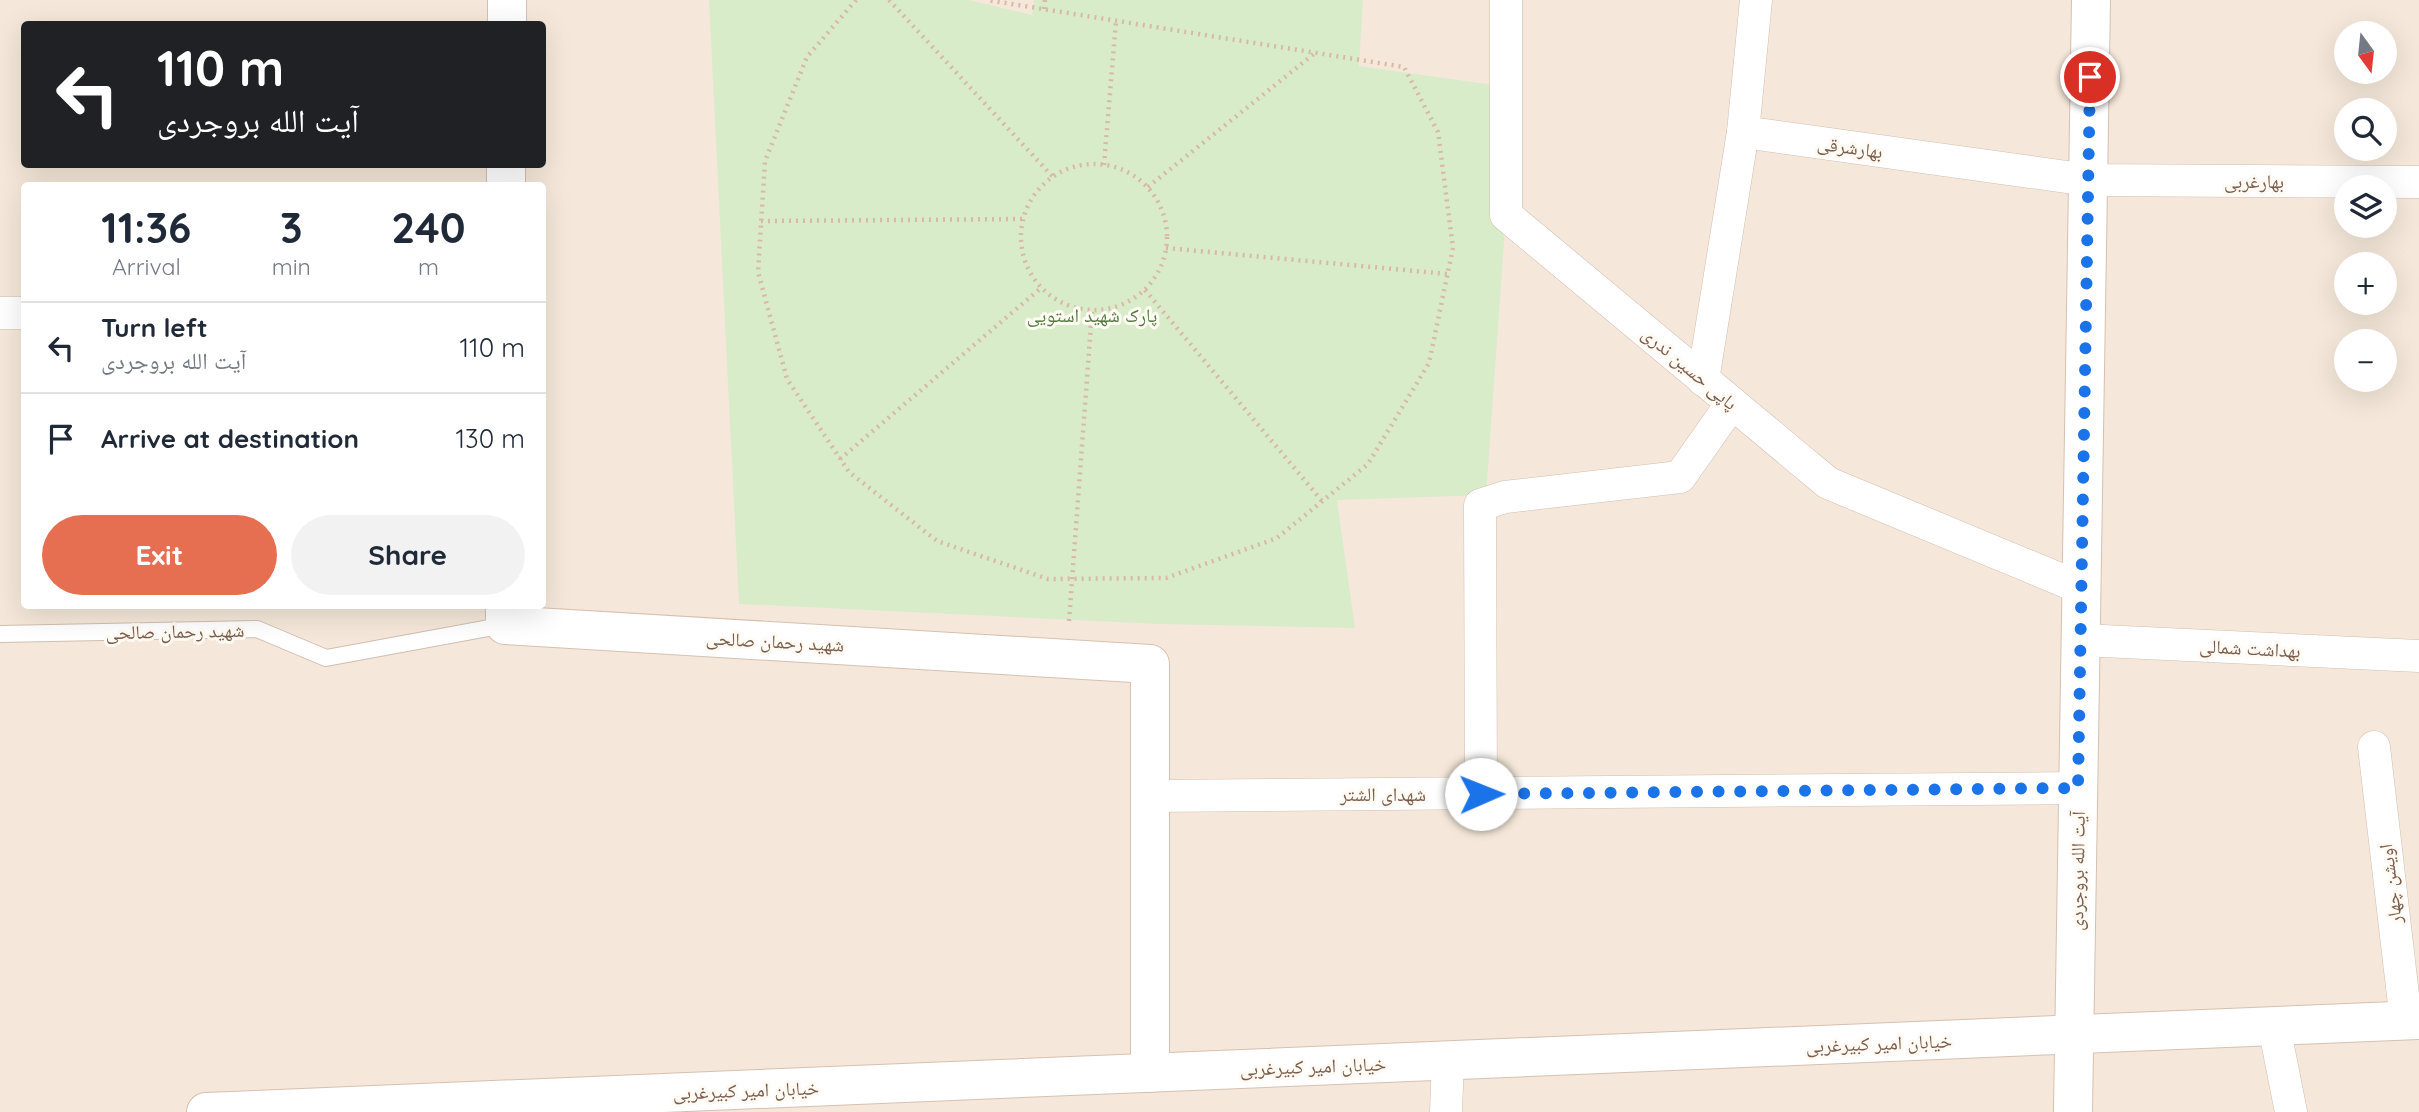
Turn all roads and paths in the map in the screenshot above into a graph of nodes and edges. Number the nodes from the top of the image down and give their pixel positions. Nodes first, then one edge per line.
1 (507, 0) edge
2 (856, 0) edge
3 (889, 0) edge
4 (987, 0) edge
5 (1045, 0) edge
6 (1506, 0) edge
7 (1756, 0) edge
8 (2091, 0) edge
9 (1044, 9) junction
10 (507, 21) edge
11 (1116, 21) junction
12 (1315, 53) junction
13 (1743, 132) junction
14 (1104, 164) junction
15 (1053, 177) junction
16 (2088, 180) junction
17 (2419, 183) edge
18 (1148, 187) junction
19 (1023, 219) junction
20 (761, 221) junction
21 (1166, 248) junction
22 (1448, 274) junction
23 (1041, 288) junction
24 (1145, 290) junction
25 (1092, 311) junction
26 (0, 313) edge
27 (21, 313) edge
28 (1703, 380) junction
29 (1732, 403) junction
30 (840, 459) junction
31 (1323, 501) junction
32 (1072, 579) junction
33 (2081, 588) junction
34 (505, 615) edge
35 (0, 634) edge
36 (2081, 640) junction
37 (2419, 656) edge
38 (1067, 658) junction
39 (2374, 747) dead end
40 (2078, 788) junction
41 (1481, 794) junction
42 (1150, 796) junction
43 (2413, 1020) edge
44 (2274, 1026) junction
45 (2074, 1035) junction
46 (1447, 1060) junction
47 (1150, 1073) junction
48 (835, 1099) edge
49 (439, 1107) edge
50 (206, 1112) edge
51 (1446, 1112) edge
52 (2073, 1112) edge
53 (2291, 1112) edge

1 - 10 street
2 - 20 path
3 - 15 path
4 - 9 path
5 - 9 path
6 - 28 street, پاپی حسین ندری
7 - 13 street
8 - 16 street, آیت الله بروجردی
9 - 11 path
11 - 12 path
11 - 14 path
12 - 18 path
12 - 22 path
13 - 16 street, بهارشرقی
13 - 28 street
14 - 15 path
14 - 18 path
15 - 19 path
16 - 17 street, بهارغربی
16 - 33 street, آیت الله بروجردی
18 - 21 path
19 - 20 path
19 - 23 path
20 - 30 path
21 - 22 path
21 - 24 path
22 - 31 path
23 - 25 path
23 - 30 path
24 - 25 path
24 - 31 path
25 - 32 path
26 - 27 street
28 - 29 street, پاپی حسین ندری
29 - 33 street, پاپی حسین ندری
29 - 41 street
30 - 32 path
31 - 32 path
32 - 38 path
33 - 36 street, آیت الله بروجردی
34 - 35 lane, شهید رحمان صالحی
34 - 38 street, شهید رحمان صالحی
36 - 37 street, بهداشت شمالی
36 - 40 street, آیت الله بروجردی
38 - 42 street, شهید رحمان صالحی
39 - 43 street, اویشن چهار
40 - 41 street, شهدای الشتر
40 - 45 street, آیت الله بروجردی
41 - 42 street, شهدای الشتر
42 - 47 street, شهید رحمان صالحی
43 - 44 street, خیابان امیر کبیرغربی
44 - 45 street, خیابان امیر کبیرغربی
44 - 53 street
45 - 46 street, خیابان امیر کبیرغربی
45 - 52 street, آیت الله بروجردی
46 - 47 street, خیابان امیر کبیرغربی
46 - 51 street
47 - 48 street, خیابان امیر کبیرغربی
48 - 49 street, خیابان امیر کبیرغربی
49 - 50 street, خیابان امیر کبیرغربی

